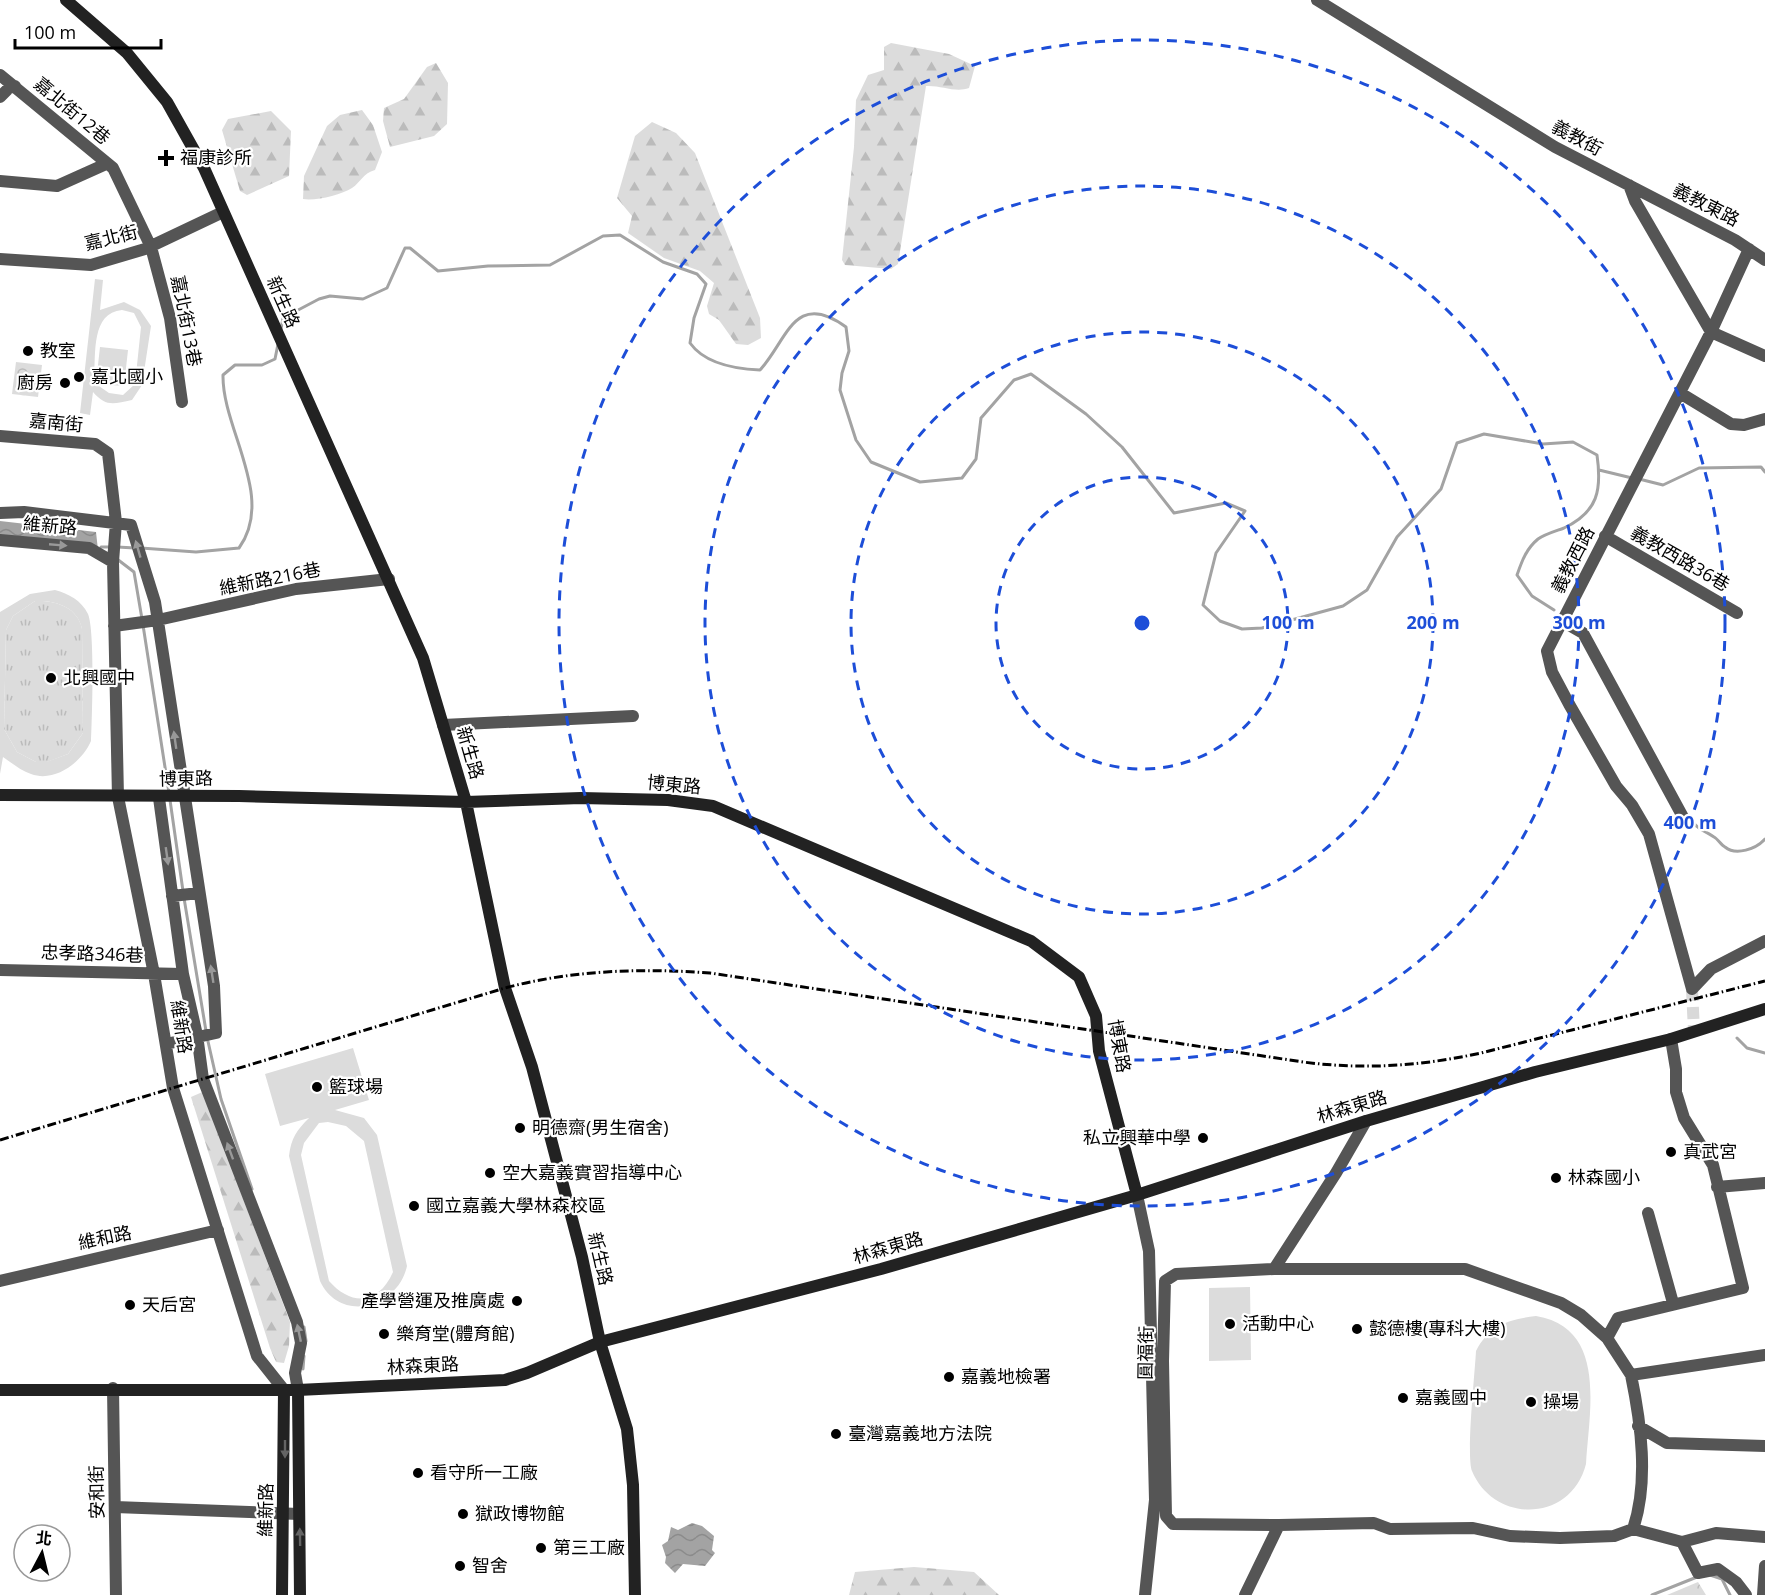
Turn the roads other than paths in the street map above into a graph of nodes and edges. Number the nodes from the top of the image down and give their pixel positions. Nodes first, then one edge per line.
1 (66, 0) edge
2 (1317, 0) edge
3 (0, 75) edge
4 (15, 86) junction
5 (0, 97) edge
6 (106, 164) junction
7 (0, 181) edge
8 (1629, 185) junction
9 (223, 212) junction
10 (151, 247) junction
11 (1749, 249) junction
12 (0, 259) edge
13 (1765, 260) edge
14 (1711, 332) junction
15 (1765, 356) edge
16 (1680, 393) junction
17 (182, 402) dead end
18 (1765, 419) edge
19 (0, 436) edge
20 (0, 513) edge
21 (116, 522) junction
22 (1605, 536) junction
23 (0, 540) edge
24 (113, 562) junction
25 (389, 579) junction
26 (1737, 613) dead end
27 (158, 620) junction
28 (1562, 621) junction
29 (114, 626) junction
30 (633, 716) dead end
31 (443, 725) junction
32 (0, 795) edge
33 (118, 797) junction
34 (159, 798) junction
35 (183, 798) junction
36 (466, 802) junction
37 (1683, 817) dead end
38 (199, 893) junction
39 (172, 896) junction
40 (1765, 941) edge
41 (0, 970) edge
42 (154, 974) junction
43 (183, 974) junction
44 (1765, 1009) edge
45 (197, 1035) junction
46 (1671, 1039) junction
47 (166, 1044) junction
48 (1366, 1121) junction
49 (1765, 1183) edge
50 (1717, 1187) junction
51 (1137, 1194) junction
52 (1648, 1212) dead end
53 (218, 1230) junction
54 (1274, 1269) junction
55 (0, 1281) edge
56 (1673, 1303) junction
57 (1607, 1338) junction
58 (600, 1342) junction
59 (1765, 1355) edge
60 (1631, 1375) junction
61 (113, 1388) junction
62 (0, 1390) edge
63 (284, 1390) junction
64 (298, 1390) junction
65 (1638, 1426) junction
66 (1765, 1446) edge
67 (115, 1507) junction
68 (285, 1514) junction
69 (299, 1514) junction
70 (1279, 1525) junction
71 (1633, 1529) junction
72 (1765, 1537) edge
73 (1682, 1542) junction
74 (1765, 1566) edge
75 (116, 1595) edge
76 (282, 1595) edge
77 (300, 1595) edge
78 (635, 1595) edge
79 (1145, 1595) edge
80 (1245, 1595) edge
81 (1746, 1595) edge
82 (1763, 1595) edge

1 - 9 street, 新生路
2 - 8 street, 義教街
3 - 4 street, 嘉北街12巷
4 - 5 street
4 - 6 street, 嘉北街12巷
6 - 7 street, 嘉北街12巷
6 - 10 street, 嘉北街12巷
8 - 11 street, 義教東路
8 - 14 street
9 - 10 street, 嘉北街
9 - 25 street, 新生路
10 - 12 street, 嘉北街
10 - 17 street, 嘉北街13巷
11 - 13 street, 義教東路
11 - 14 street, 義教西路
14 - 15 street
14 - 16 street, 義教西路
16 - 18 street
16 - 22 street, 義教西路
19 - 21 street, 嘉南街
20 - 21 street
21 - 24 street, 嘉南街
27 -> 21 street
22 - 26 street, 義教西路36巷
22 - 28 street, 義教西路
23 -> 24 street, 維新路
24 - 29 street, 維新路
25 - 27 street, 維新路216巷
25 - 31 street, 新生路
27 - 29 street, 維新路216巷
35 -> 27 street
28 - 37 street
28 - 40 street, 義教西路
29 - 33 street, 維新路
30 - 31 street
31 - 36 street, 新生路
32 - 33 street, 博東路
33 - 34 street, 博東路
33 - 42 street, 維新路
34 - 35 street, 博東路
34 -> 39 street
35 - 36 street, 博東路
35 - 38 street
36 - 51 street, 博東路
36 - 58 street, 新生路
38 - 39 street
45 -> 38 street
39 - 43 street
41 - 42 street, 忠孝路346巷
42 - 43 street, 忠孝路346巷
42 - 47 street, 維新路
43 - 45 street
44 - 46 street, 林森東路
45 - 47 street
64 -> 45 street
46 - 48 street, 林森東路
46 - 50 street
47 - 53 street, 維新路
48 - 51 street, 林森東路
48 - 54 street
49 - 50 street
50 - 56 street
51 - 58 street, 林森東路
51 - 79 street, 圓福街
52 - 56 street
53 - 55 street, 維和路
53 - 63 street, 維新路
54 - 57 street
54 - 70 street, 圓福街
56 - 57 street
57 - 60 street
58 - 64 street, 林森東路
58 - 78 street, 新生路
59 - 60 street
60 - 65 street
61 - 62 street, 林森東路
61 - 63 street, 林森東路
61 - 67 street, 安和街
63 - 64 street, 林森東路
63 -> 68 street, 維新路
64 - 69 street, 維新路
65 - 66 street
65 - 71 street
67 - 68 street
67 - 75 street, 安和街
68 - 69 street
68 - 76 street, 維新路
77 -> 69 street, 維新路
70 - 71 street
70 - 80 street
71 - 73 street
72 - 73 street
73 - 81 street
74 - 82 street

